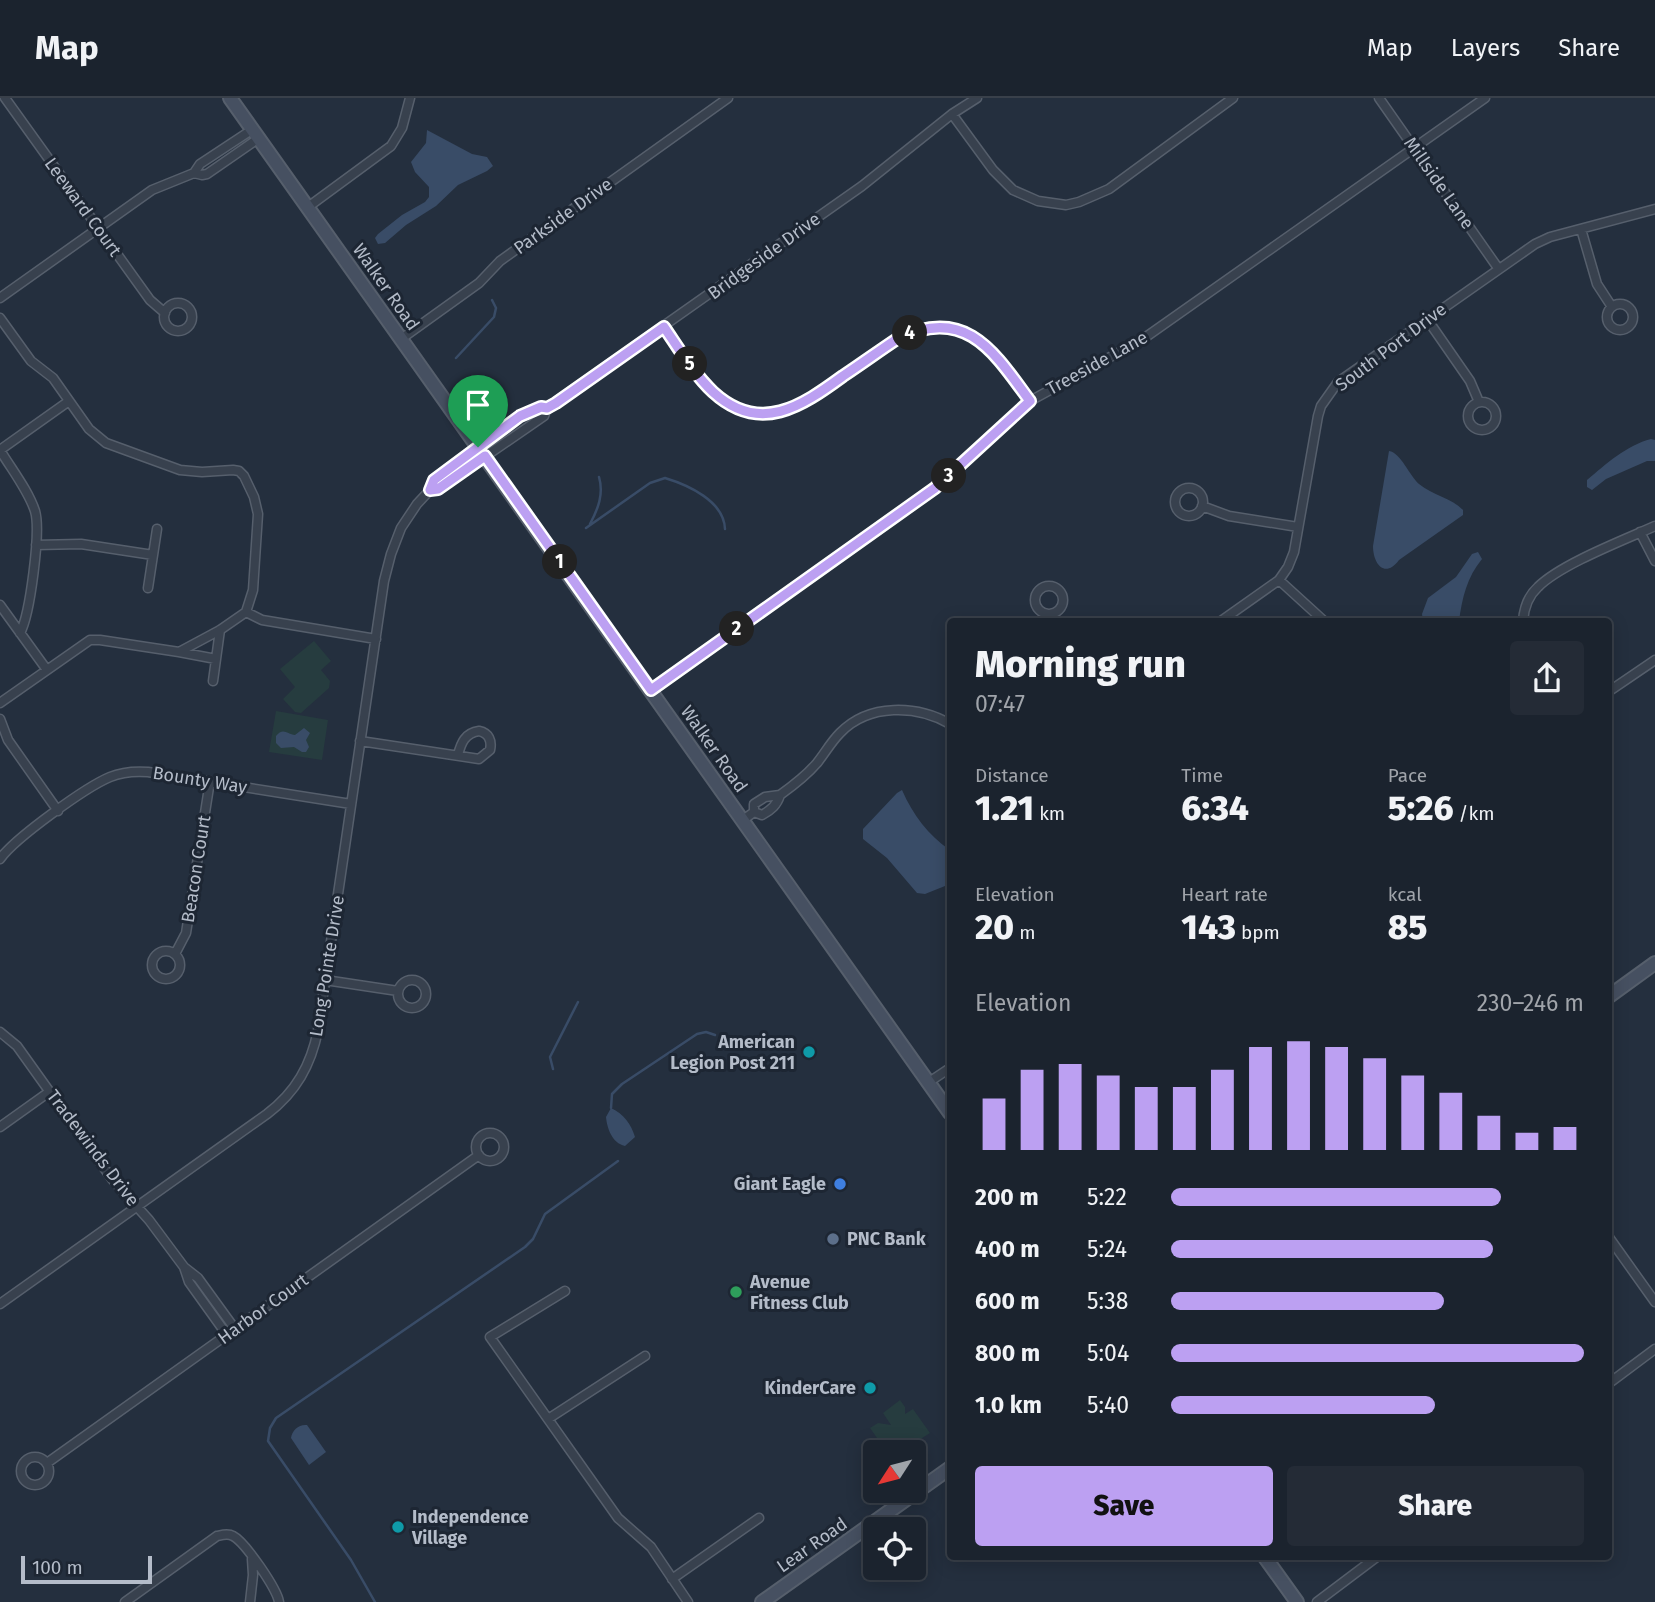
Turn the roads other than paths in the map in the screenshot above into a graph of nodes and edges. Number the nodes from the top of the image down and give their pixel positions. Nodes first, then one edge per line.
1 (5, 98) edge
2 (230, 98) edge
3 (410, 98) edge
4 (728, 98) edge
5 (977, 98) edge
6 (1233, 98) edge
7 (1379, 98) edge
8 (1485, 98) edge
9 (952, 114) junction
10 (256, 134) junction
11 (1414, 148) junction
12 (308, 207) junction
13 (1655, 209) edge
14 (98, 228) junction
15 (1581, 229) junction
16 (1498, 268) junction
17 (0, 298) edge
18 (1612, 307) dead end
19 (165, 313) dead end
20 (0, 318) edge
21 (1427, 319) junction
22 (664, 327) junction
23 (401, 339) junction
24 (69, 401) junction
25 (1030, 401) junction
26 (1479, 402) dead end
27 (547, 408) junction
28 (0, 450) edge
29 (482, 452) junction
30 (1202, 506) dead end
31 (1655, 526) edge
32 (1298, 527) junction
33 (157, 529) dead end
34 (1640, 532) junction
35 (36, 545) junction
36 (153, 555) junction
37 (1655, 561) edge
38 (1279, 580) junction
39 (148, 588) dead end
40 (0, 605) edge
41 (246, 612) junction
42 (1225, 618) edge
43 (1321, 618) edge
44 (1523, 618) edge
45 (220, 630) junction
46 (20, 634) junction
47 (376, 639) junction
48 (179, 652) junction
49 (216, 659) junction
50 (1655, 660) edge
51 (47, 670) junction
52 (213, 681) dead end
53 (1612, 689) edge
54 (651, 690) junction
55 (0, 703) edge
56 (0, 719) edge
57 (947, 723) edge
58 (360, 741) junction
59 (458, 755) dead end
60 (209, 781) junction
61 (780, 794) junction
62 (351, 804) junction
63 (58, 811) junction
64 (749, 816) junction
65 (0, 859) edge
66 (175, 954) dead end
67 (1655, 963) edge
68 (325, 980) junction
69 (398, 991) dead end
70 (1612, 994) edge
71 (0, 1032) edge
72 (947, 1070) edge
73 (929, 1082) junction
74 (49, 1092) junction
75 (947, 1109) edge
76 (0, 1128) edge
77 (479, 1155) dead end
78 (137, 1207) junction
79 (1612, 1242) edge
80 (184, 1267) junction
81 (565, 1291) dead end
82 (1655, 1301) edge
83 (0, 1304) edge
84 (235, 1329) junction
85 (227, 1335) junction
86 (1655, 1349) edge
87 (645, 1356) dead end
88 (1612, 1381) edge
89 (548, 1419) junction
90 (47, 1463) dead end
91 (947, 1470) edge
92 (759, 1517) dead end
93 (252, 1559) junction
94 (1268, 1560) edge
95 (1373, 1560) edge
96 (673, 1579) junction
97 (125, 1602) edge
98 (250, 1602) edge
99 (279, 1602) edge
100 (688, 1602) edge
101 (762, 1602) edge
102 (1297, 1602) edge
103 (1317, 1602) edge

1 - 14 street, Leeward Court
2 - 10 street, Walker Road
3 - 12 street
4 - 23 street, Parkside Drive
5 - 9 street, Bridgeside Drive
6 - 9 street
7 - 11 street, Millside Lane
8 - 11 street, Treeside Lane
9 - 22 street, Bridgeside Drive
10 - 12 street, Walker Road
10 - 14 street
11 - 16 street, Millside Lane
11 - 25 street, Treeside Lane
12 - 23 street, Walker Road
13 - 15 street, South Port Drive
14 - 17 street
14 - 19 street, Leeward Court
15 - 16 street, South Port Drive
15 - 18 street
16 - 21 street, South Port Drive
20 - 24 street
21 - 26 street
21 - 32 street, South Port Drive
22 - 25 street
22 - 27 street, Bridgeside Drive
23 - 29 street, Walker Road
24 - 28 street
24 - 41 street
25 - 54 street, Treeside Lane
27 - 29 street, Bridgeside Drive
27 - 29 street, Bridgeside Drive
28 - 35 street
29 - 47 street, Long Pointe Drive
29 - 54 street, Walker Road
30 - 32 street
31 - 34 street
32 - 38 street, South Port Drive
33 - 36 street
34 - 37 street
34 - 44 street
35 - 36 street
35 - 46 street
36 - 39 street
38 - 42 street, South Port Drive
38 - 43 street
40 - 46 street
41 - 45 street
41 - 47 street
45 - 48 street
45 - 49 street
46 - 51 street
47 - 58 street, Long Pointe Drive
48 - 49 street
48 - 51 street
49 - 52 street
50 - 53 street
51 - 55 street
54 - 64 street, Walker Road
56 - 63 street
57 - 61 street
58 - 59 street
58 - 62 street, Long Pointe Drive
60 - 62 street, Bounty Way
60 - 63 street, Bounty Way
60 - 66 street, Beacon Court
61 - 64 street
61 - 64 street
62 - 68 street, Long Pointe Drive
63 - 65 street, Bounty Way
64 - 73 street, Walker Road
67 - 70 street
68 - 69 street
68 - 78 street, Long Pointe Drive
71 - 74 street, Tradewinds Drive
72 - 73 street
73 - 75 street, Walker Road
74 - 76 street
74 - 78 street, Tradewinds Drive
77 - 84 street, Harbor Court
78 - 80 street, Tradewinds Drive
78 - 83 street, Long Pointe Drive
79 - 82 street
80 - 84 street, Tradewinds Drive
80 - 85 street, Tradewinds Drive
81 - 89 street
84 - 85 street, Harbor Court
85 - 90 street, Harbor Court
86 - 88 street
87 - 89 street
89 - 96 street
91 - 101 street, Lear Road
92 - 96 street
93 - 97 street
93 - 98 street
93 - 99 street
94 - 102 street
95 - 103 street
96 - 100 street

